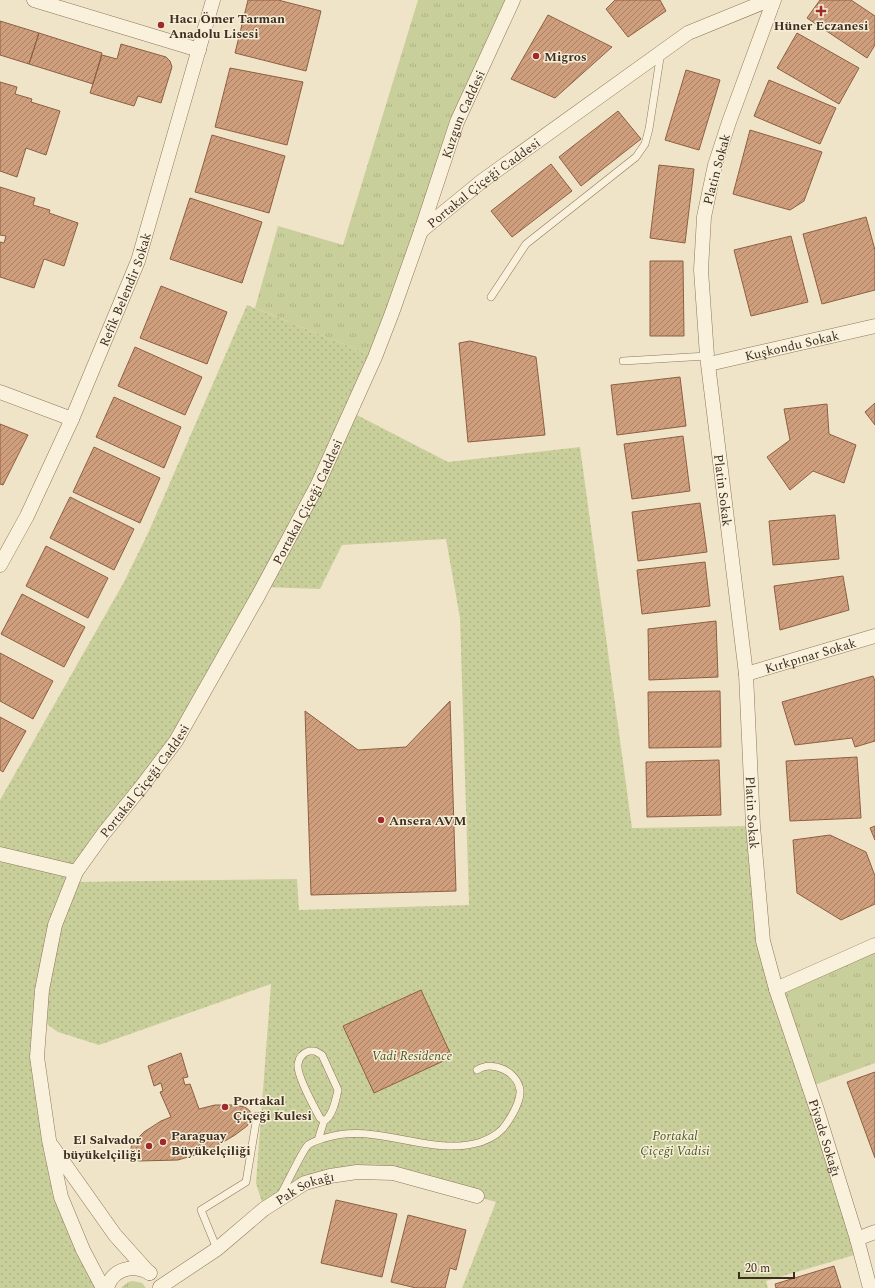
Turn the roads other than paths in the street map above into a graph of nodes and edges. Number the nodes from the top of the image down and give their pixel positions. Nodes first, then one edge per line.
1 (34, 0) edge
2 (213, 0) edge
3 (513, 0) edge
4 (769, 0) edge
5 (774, 0) edge
6 (199, 50) junction
7 (661, 52) junction
8 (422, 231) junction
9 (491, 297) dead end
10 (875, 326) edge
11 (708, 360) junction
12 (623, 361) dead end
13 (0, 392) edge
14 (72, 418) junction
15 (0, 565) edge
16 (875, 636) edge
17 (746, 674) junction
18 (0, 854) edge
19 (76, 872) junction
20 (875, 945) edge
21 (776, 989) junction
22 (477, 1070) dead end
23 (257, 1116) dead end
24 (324, 1121) junction
25 (49, 1140) junction
26 (318, 1140) junction
27 (477, 1196) dead end
28 (277, 1201) junction
29 (875, 1232) edge
30 (857, 1239) junction
31 (218, 1249) junction
32 (149, 1273) junction
33 (160, 1287) edge
34 (103, 1288) edge
35 (107, 1288) edge
36 (870, 1288) edge

1 - 6 street
2 - 6 street, Refik Belendir Sokak
3 - 8 street, Kuzgun Caddesi
4 - 7 street, Portakal Çiçeği Caddesi
5 - 11 street, Platin Sokak
6 - 14 street, Refik Belendir Sokak
7 - 8 street, Portakal Çiçeği Caddesi
7 - 9 lane
8 - 19 street, Portakal Çiçeği Caddesi
10 - 11 street, Kuşkondu Sokak
11 - 12 lane
11 - 17 street, Platin Sokak
13 - 14 street
14 - 15 street, Refik Belendir Sokak
16 - 17 street, Kırkpınar Sokak
17 - 21 street, Platin Sokak
18 - 19 street
19 - 25 street, Portakal Çiçeği Caddesi
20 - 21 street
21 - 30 street, Piyade Sokağı
22 - 26 lane
23 - 31 lane
24 - 24 lane
24 - 26 lane
25 - 32 street, Portakal Çiçeği Caddesi
25 - 34 street, Portakal Çiçeği Caddesi
26 - 28 lane
27 - 28 street, Pak Sokağı
28 - 31 street, Pak Sokağı
29 - 30 street
30 - 36 street, Piyade Sokağı
31 - 33 street, Pak Sokağı
32 - 33 street, Portakal Çiçeği Caddesi
32 - 35 street

